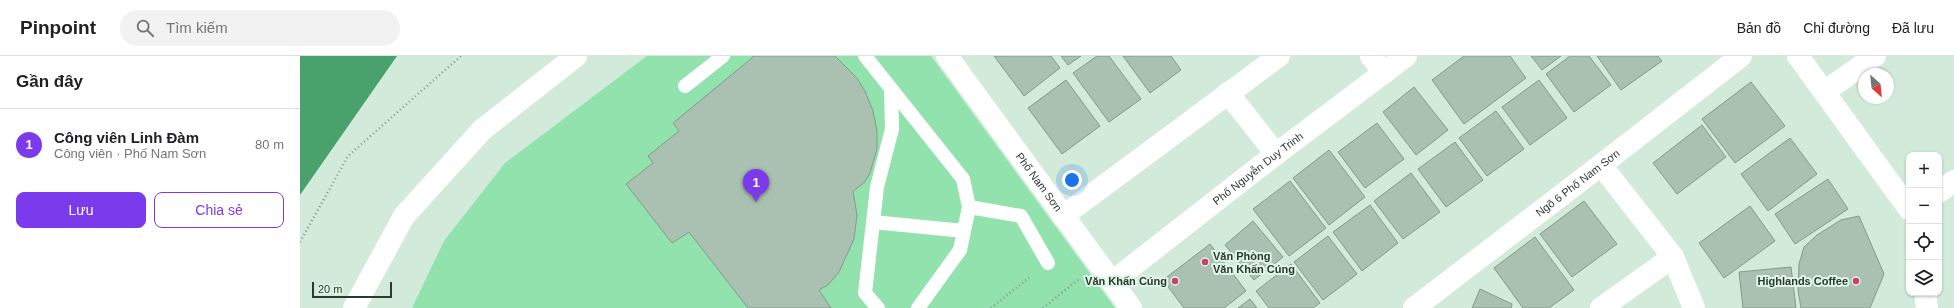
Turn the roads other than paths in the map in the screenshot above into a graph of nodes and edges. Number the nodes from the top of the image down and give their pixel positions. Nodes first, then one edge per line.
1 (576, 56) edge
2 (723, 56) edge
3 (865, 56) edge
4 (947, 56) edge
5 (1279, 56) edge
6 (1370, 56) edge
7 (1406, 56) edge
8 (1741, 56) edge
9 (1798, 56) edge
10 (1875, 56) edge
11 (1384, 73) junction
12 (685, 86) dead end
13 (891, 89) junction
14 (1824, 92) junction
15 (1228, 93) junction
16 (1276, 154) junction
17 (1601, 165) junction
18 (1954, 181) edge
19 (1942, 190) edge
20 (1906, 205) edge
21 (969, 207) junction
22 (1063, 216) junction
23 (874, 222) junction
24 (964, 231) junction
25 (1673, 257) junction
26 (1048, 262) dead end
27 (1112, 282) junction
28 (1925, 296) edge
29 (354, 308) edge
30 (878, 308) edge
31 (918, 308) edge
32 (1131, 308) edge
33 (1414, 308) edge
34 (1601, 308) edge
35 (1694, 308) edge
36 (1927, 308) edge

1 - 29 street
2 - 12 lane
3 - 13 lane
4 - 22 street, Phố Nam Sơn
5 - 15 street
6 - 11 street
7 - 11 street, Phố Nguyễn Duy Trinh
8 - 17 street, Ngõ 6 Phố Nam Sơn
9 - 14 street
10 - 14 street
11 - 16 street, Phố Nguyễn Duy Trinh
13 - 21 lane
13 - 23 lane
14 - 20 street
15 - 16 street
15 - 22 street
16 - 27 street, Phố Nguyễn Duy Trinh
17 - 25 street
17 - 33 street, Ngõ 6 Phố Nam Sơn
18 - 19 street
21 - 24 lane
21 - 26 lane
22 - 27 street, Phố Nam Sơn
23 - 24 lane
23 - 30 lane
24 - 31 lane
25 - 34 street
25 - 35 street
27 - 32 street, Phố Nam Sơn
28 - 36 street

